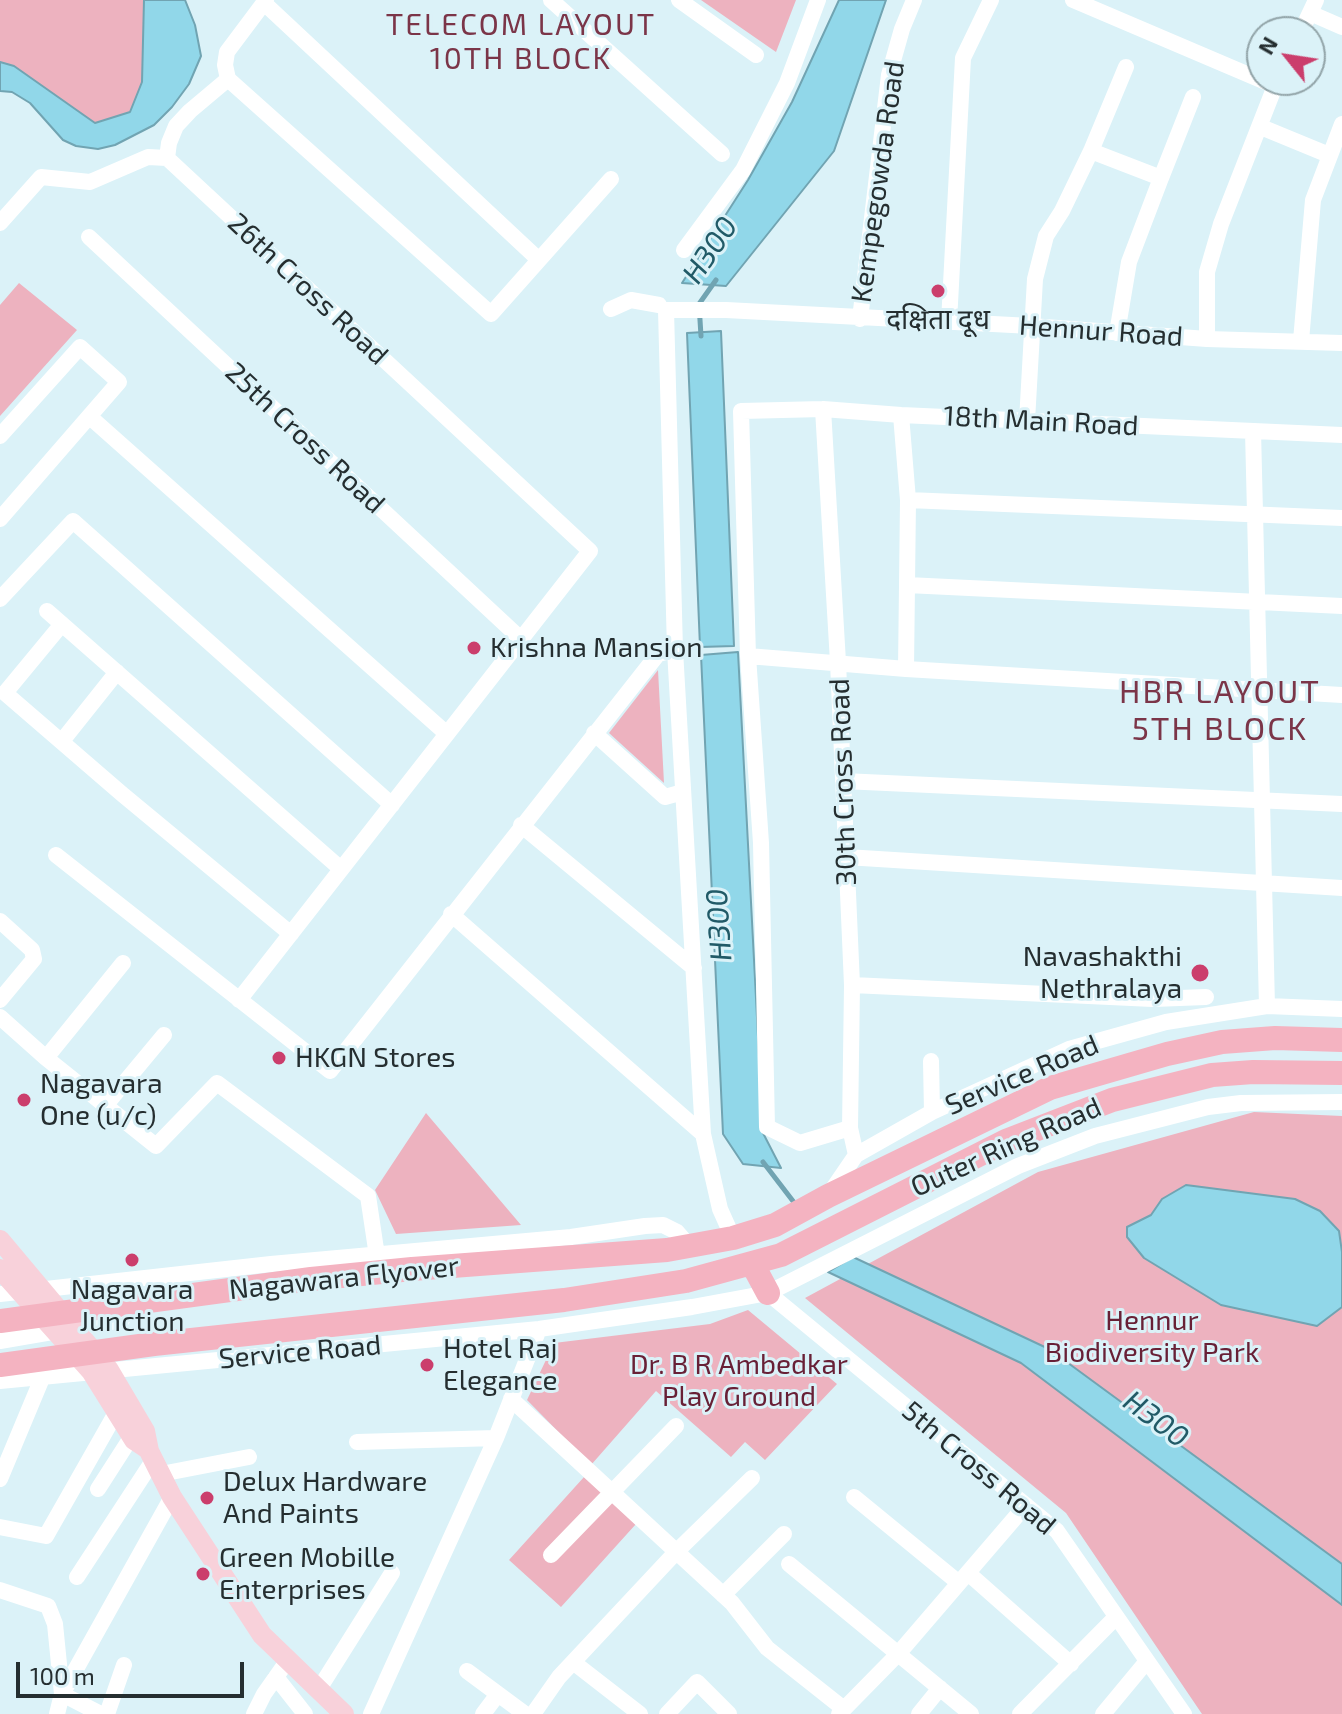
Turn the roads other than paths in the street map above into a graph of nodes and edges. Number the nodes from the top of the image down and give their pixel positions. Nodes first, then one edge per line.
1 (551, 0) edge
2 (679, 0) edge
3 (818, 0) edge
4 (914, 0) edge
5 (991, 0) edge
6 (1073, 0) edge
7 (265, 2) edge
8 (1313, 6) edge
9 (1342, 27) edge
10 (756, 55) dead end
11 (1126, 67) dead end
12 (1246, 70) edge
13 (228, 79) junction
14 (1272, 96) edge
15 (1193, 97) dead end
16 (1342, 124) edge
17 (1261, 127) junction
18 (1091, 151) junction
19 (722, 154) dead end
20 (1329, 155) junction
21 (167, 158) junction
22 (1161, 178) junction
23 (611, 179) dead end
24 (0, 223) edge
25 (89, 237) dead end
26 (684, 250) dead end
27 (538, 259) junction
28 (659, 305) dead end
29 (611, 309) dead end
30 (860, 319) junction
31 (949, 322) junction
32 (1031, 326) junction
33 (1117, 333) junction
34 (1207, 339) junction
35 (1301, 341) junction
36 (1342, 343) edge
37 (823, 409) junction
38 (901, 415) junction
39 (90, 417) junction
40 (1027, 421) junction
41 (1253, 431) junction
42 (1342, 435) edge
43 (0, 436) edge
44 (908, 500) junction
45 (1255, 513) junction
46 (1342, 518) edge
47 (0, 519) edge
48 (907, 585) junction
49 (0, 599) edge
50 (1257, 602) junction
51 (1342, 606) edge
52 (47, 611) dead end
53 (62, 624) junction
54 (522, 640) junction
55 (675, 650) junction
56 (748, 656) junction
57 (838, 662) junction
58 (906, 669) junction
59 (117, 672) junction
60 (1259, 691) junction
61 (1342, 695) edge
62 (594, 733) junction
63 (447, 734) junction
64 (62, 741) junction
65 (843, 781) junction
66 (683, 792) junction
67 (1262, 801) junction
68 (1342, 804) edge
69 (392, 805) junction
70 (521, 825) junction
71 (56, 855) dead end
72 (846, 857) junction
73 (341, 869) junction
74 (1264, 884) junction
75 (1342, 888) edge
76 (451, 914) junction
77 (0, 921) edge
78 (291, 934) junction
79 (123, 963) dead end
80 (694, 968) junction
81 (852, 985) junction
82 (1206, 997) dead end
83 (1153, 999) junction
84 (0, 1000) edge
85 (239, 1000) junction
86 (1267, 1006) junction
87 (1342, 1009) edge
88 (0, 1017) edge
89 (1166, 1022) junction
90 (164, 1035) dead end
91 (1342, 1040) edge
92 (46, 1058) junction
93 (931, 1061) dead end
94 (1342, 1073) edge
95 (1342, 1102) edge
96 (105, 1106) junction
97 (932, 1112) junction
98 (850, 1128) junction
99 (703, 1134) junction
100 (856, 1155) junction
101 (828, 1196) junction
102 (733, 1238) junction
103 (0, 1240) edge
104 (690, 1247) junction
105 (377, 1256) junction
106 (753, 1265) junction
107 (0, 1269) edge
108 (112, 1281) junction
109 (686, 1281) joint
110 (43, 1288) junction
111 (10, 1293) edge
112 (768, 1293) junction
113 (122, 1320) junction
114 (0, 1321) edge
115 (65, 1329) junction
116 (539, 1329) junction
117 (0, 1341) edge
118 (0, 1365) edge
119 (135, 1367) junction
120 (100, 1370) junction
121 (43, 1376) junction
122 (0, 1381) edge
123 (511, 1399) junction
124 (117, 1411) junction
125 (676, 1426) dead end
126 (132, 1436) junction
127 (496, 1438) junction
128 (357, 1442) dead end
129 (249, 1457) dead end
130 (154, 1461) junction
131 (752, 1478) dead end
132 (0, 1479) edge
133 (98, 1489) dead end
134 (613, 1492) junction
135 (172, 1497) junction
136 (854, 1497) dead end
137 (1026, 1505) junction
138 (0, 1527) edge
139 (784, 1534) dead end
140 (677, 1551) junction
141 (551, 1555) dead end
142 (789, 1564) dead end
143 (392, 1573) dead end
144 (77, 1577) dead end
145 (964, 1578) junction
146 (1, 1593) edge
147 (723, 1595) junction
148 (1115, 1618) junction
149 (898, 1654) junction
150 (288, 1660) junction
151 (1147, 1661) junction
152 (573, 1662) junction
153 (1071, 1664) junction
154 (124, 1665) dead end
155 (467, 1671) dead end
156 (276, 1677) junction
157 (940, 1688) junction
158 (319, 1689) junction
159 (62, 1694) junction
160 (498, 1694) junction
161 (842, 1711) edge
162 (57, 1714) edge
163 (104, 1714) edge
164 (254, 1714) edge
165 (305, 1714) edge
166 (344, 1714) edge
167 (371, 1714) edge
168 (483, 1714) edge
169 (525, 1714) edge
170 (533, 1714) edge
171 (640, 1714) edge
172 (667, 1714) edge
173 (729, 1714) edge
174 (919, 1714) edge
175 (971, 1714) edge
176 (1020, 1714) edge
177 (1103, 1714) edge
178 (1184, 1714) edge

1 - 19 street
2 - 10 street
3 - 26 street
4 - 30 street, Kempegowda Road
5 - 31 street
6 - 12 street
7 - 13 street
7 - 27 street
8 - 9 street
11 - 18 street
13 - 21 street
13 - 27 street
14 - 17 street
15 - 22 street
16 - 20 street
17 - 20 street
17 - 34 street
18 - 22 street
18 - 32 street
20 - 35 street
21 - 24 street
21 - 54 street, 26th Cross Road
22 - 33 street
23 - 27 street
25 - 54 street, 25th Cross Road
28 - 29 street
30 - 31 street, Hennur Road
30 - 55 street, Hennur Road
31 - 32 street, Hennur Road
32 - 33 street, Hennur Road
32 - 40 street
33 - 34 street, Hennur Road
34 - 35 street, Hennur Road
35 - 36 street, Hennur Road
37 - 38 street, 18th Main Road
37 - 56 street, 18th Main Road
37 - 57 street, 30th Cross Road
38 - 40 street, 18th Main Road
38 - 44 street
39 - 43 street
39 - 47 street
39 - 63 street
40 - 41 street, 18th Main Road
41 - 42 street, 18th Main Road
41 - 45 street
44 - 45 street
44 - 48 street
45 - 46 street
45 - 50 street
48 - 50 street
48 - 58 street
49 - 69 street
50 - 51 street
50 - 60 street
52 - 53 street
53 - 59 street
53 - 64 street
54 - 63 street
55 - 62 street
55 - 66 street
56 - 57 street
56 - 98 street
57 - 58 street
57 - 65 street, 30th Cross Road
58 - 60 street
59 - 64 street
59 - 73 street
60 - 61 street
60 - 67 street
62 - 66 street
62 - 70 street
63 - 69 street
64 - 78 street
65 - 67 street
65 - 72 street, 30th Cross Road
66 - 80 street
67 - 68 street
67 - 74 street
69 - 73 street
70 - 76 street
70 - 80 street
71 - 85 street
72 - 74 street
72 - 81 street, 30th Cross Road
73 - 78 street
74 - 75 street
74 - 86 street
76 - 85 street
76 - 99 street
77 - 84 street
78 - 85 street
79 - 92 street
80 - 99 street
81 - 83 street
81 - 98 street, 30th Cross Road
82 - 83 street
83 - 89 street
86 - 87 street, Service Road
86 - 89 street, Service Road
88 - 92 street
89 - 97 street, Service Road
90 - 96 street
91 - 101 highway, Outer Ring Road
92 - 96 street
93 - 97 street
94 - 106 highway, Outer Ring Road
95 - 112 street, Service Road
96 - 105 street
97 - 100 street, Service Road
98 - 100 street, 30th Cross Road
99 - 102 street
100 - 101 street, Service Road
101 - 102 highway, Outer Ring Road
102 - 104 highway, Outer Ring Road
103 - 110 main road
104 - 105 street
104 - 114 highway, Nagawara Flyover
105 - 108 street
106 - 109 highway, Outer Ring Road
106 - 112 highway
107 - 111 main road
108 - 110 street
108 - 113 street
109 - 118 highway, Nagawara Flyover
110 - 111 street
110 - 115 main road
111 - 115 main road
112 - 116 street, Service Road
112 - 137 street, 5th Cross Road
113 - 115 street
113 - 119 street
115 - 117 street
115 - 120 main road
116 - 119 street, Service Road
116 - 123 street
119 - 120 street, Service Road
120 - 121 street, Service Road
120 - 124 main road
120 - 130 main road
121 - 122 street, Service Road
121 - 132 street
123 - 127 street
123 - 134 street
124 - 126 main road
124 - 138 street
125 - 134 street
126 - 130 main road
126 - 133 street
127 - 128 street
127 - 167 street
129 - 130 street
130 - 135 main road
130 - 144 street
131 - 140 street
134 - 140 street
134 - 141 street
135 - 150 main road
135 - 159 street
136 - 145 street
137 - 145 street
137 - 148 street, 5th Cross Road
139 - 147 street
140 - 147 street
140 - 152 street
142 - 149 street
143 - 158 street
145 - 149 street
145 - 153 street
146 - 159 street
147 - 161 street
148 - 151 street, 5th Cross Road
148 - 153 street
149 - 157 street
149 - 161 street
150 - 156 street
150 - 158 main road
151 - 177 street
151 - 178 street, 5th Cross Road
152 - 170 street
152 - 171 street
153 - 176 street
154 - 163 street
155 - 160 street
156 - 164 street
156 - 165 street
157 - 174 street
157 - 175 street
158 - 166 main road
159 - 162 street
159 - 163 street
160 - 168 street
160 - 169 street
172 - 173 street

